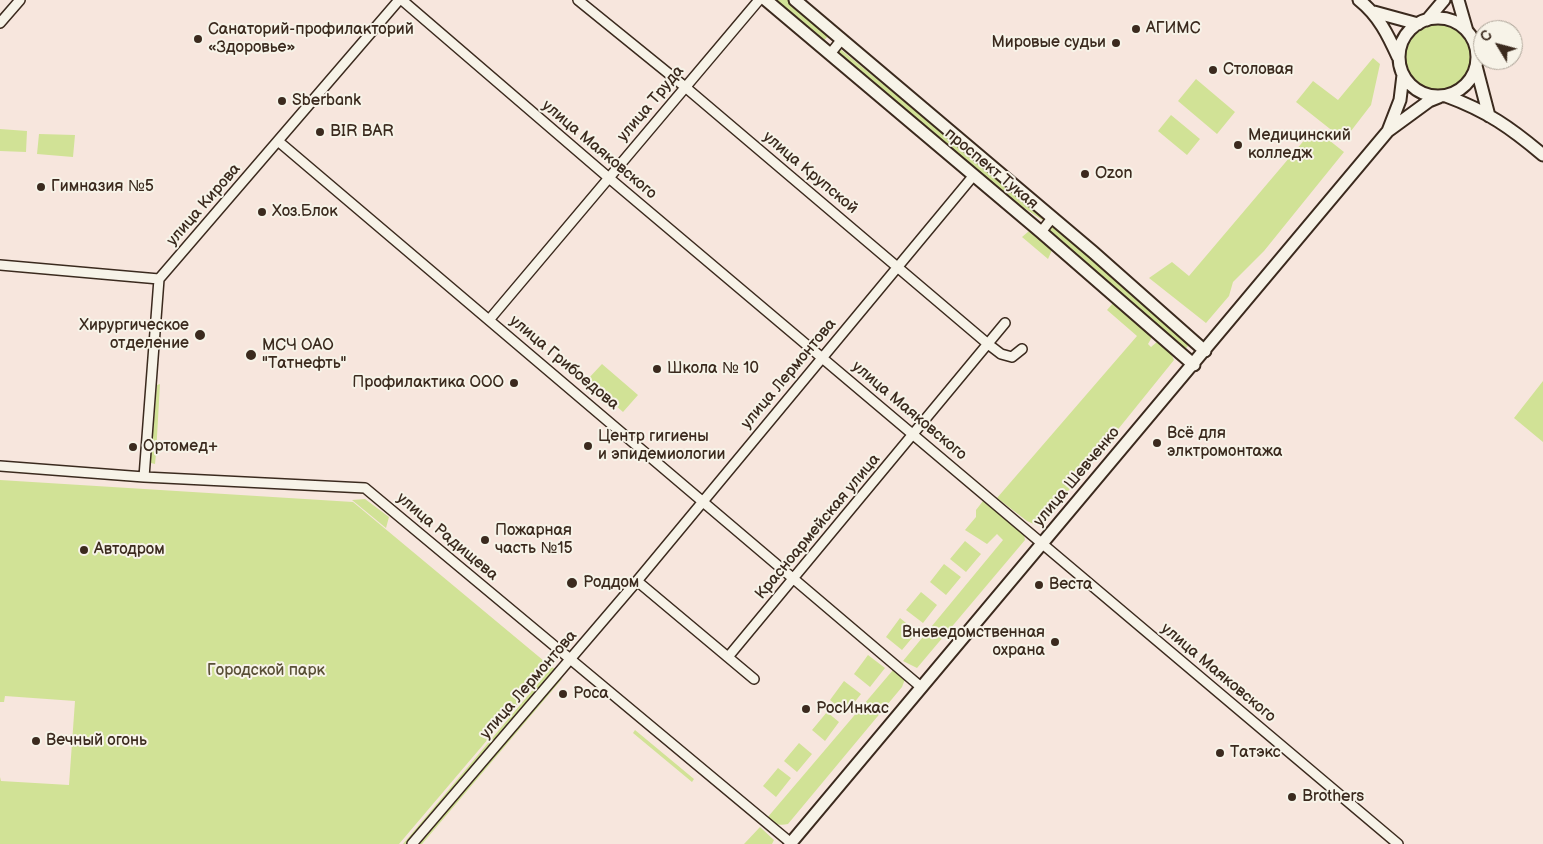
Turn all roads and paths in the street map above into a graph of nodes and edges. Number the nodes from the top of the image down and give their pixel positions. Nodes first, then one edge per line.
1 (20, 0) edge
2 (400, 0) edge
3 (578, 0) edge
4 (759, 0) edge
5 (766, 0) edge
6 (795, 0) edge
7 (1360, 0) edge
8 (1444, 0) edge
9 (1458, 0) edge
10 (1374, 12) junction
11 (1422, 22) junction
12 (0, 23) edge
13 (1468, 32) junction
14 (842, 39) junction
15 (1473, 42) edge
16 (830, 54) junction
17 (1399, 59) junction
18 (1474, 70) edge
19 (1477, 70) edge
20 (1403, 75) junction
21 (684, 86) junction
22 (1443, 96) junction
23 (1489, 116) junction
24 (1388, 131) junction
25 (278, 142) junction
26 (1543, 155) edge
27 (974, 176) junction
28 (608, 178) junction
29 (1052, 218) junction
30 (1041, 232) junction
31 (0, 265) edge
32 (898, 266) junction
33 (159, 279) junction
34 (490, 320) junction
35 (1005, 323) dead end
36 (988, 344) junction
37 (1022, 349) dead end
38 (1205, 350) junction
39 (823, 358) junction
40 (1194, 365) junction
41 (914, 435) junction
42 (0, 466) edge
43 (144, 477) junction
44 (702, 501) junction
45 (1042, 544) junction
46 (794, 578) junction
47 (637, 581) junction
48 (728, 657) junction
49 (571, 659) junction
50 (754, 678) dead end
51 (920, 687) junction
52 (412, 844) edge
53 (790, 844) edge
54 (1398, 844) edge

1 - 12 street
2 - 25 street, улица Кирова
2 - 28 street, улица Маяковского
3 - 21 street, улица Крупской
4 - 21 street, улица Труда
5 - 16 main road, проспект Тукая
6 - 14 main road, проспект Тукая
7 - 10 main road
8 - 11 main road
9 - 13 main road
10 - 11 main road
10 - 17 main road
11 - 13 main road
11 - 17 main road
13 - 15 main road
14 - 16 street
14 - 29 main road, проспект Тукая
16 - 27 main road, проспект Тукая
17 - 20 main road
18 - 22 main road
19 - 23 main road
20 - 22 main road
20 - 24 main road
21 - 28 street, улица Труда
21 - 32 street, улица Крупской
22 - 23 main road
22 - 24 main road
23 - 26 main road
24 - 38 main road, улица Шевченко
25 - 33 street, улица Кирова
25 - 34 street, улица Грибоедова
27 - 30 main road, проспект Тукая
27 - 32 street, улица Лермонтова
28 - 34 street, улица Труда
28 - 39 street, улица Маяковского
29 - 30 street
29 - 38 main road, проспект Тукая
30 - 40 main road, проспект Тукая
31 - 33 street
32 - 36 street, улица Крупской
32 - 39 street, улица Лермонтова
33 - 43 street
34 - 44 street, улица Грибоедова
35 - 36 street, Красноармейская улица
36 - 37 street, улица Крупской
36 - 41 street, Красноармейская улица
38 - 40 main road, улица Шевченко
39 - 41 street, улица Маяковского
39 - 44 street, улица Лермонтова
40 - 45 main road, улица Шевченко
41 - 45 street, улица Маяковского
41 - 46 street, Красноармейская улица
42 - 43 street, улица Радищева
43 - 49 street, улица Радищева
44 - 46 street, улица Грибоедова
44 - 47 street, улица Лермонтова
45 - 51 main road, улица Шевченко
45 - 54 street, улица Маяковского
46 - 48 street, Красноармейская улица
46 - 51 street, улица Грибоедова
47 - 48 street
47 - 49 street, улица Лермонтова
48 - 50 street
49 - 52 street, улица Лермонтова
49 - 53 street, улица Радищева
51 - 53 main road, улица Шевченко

